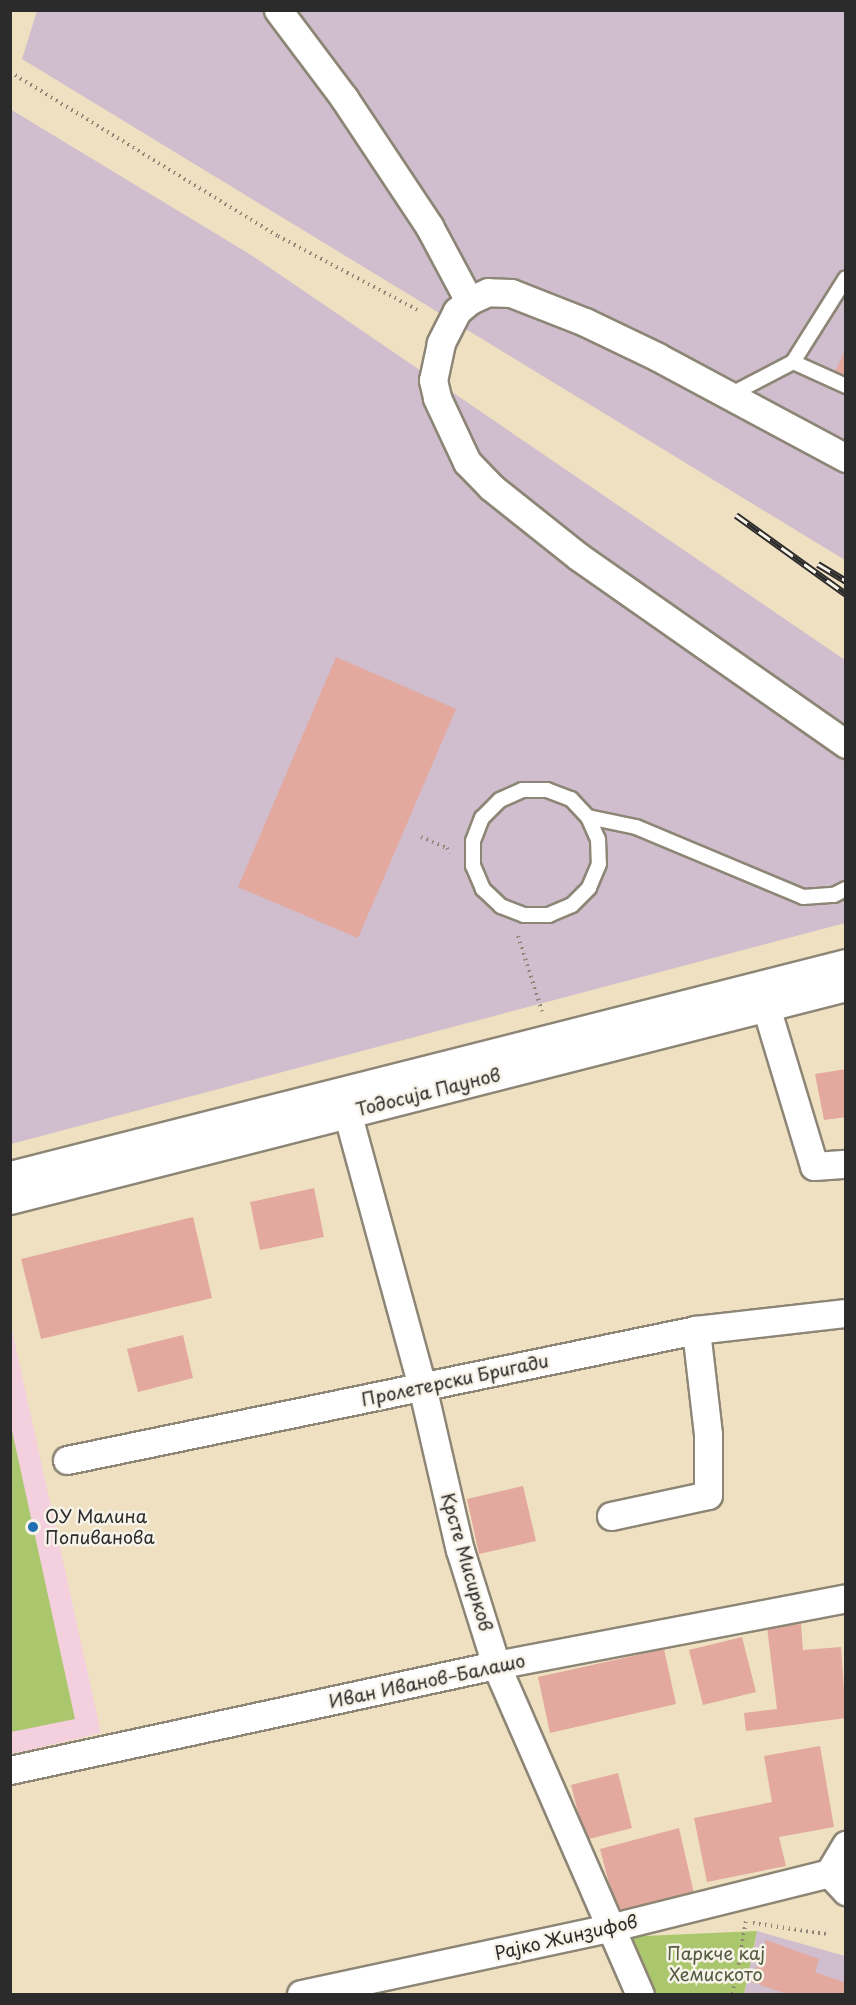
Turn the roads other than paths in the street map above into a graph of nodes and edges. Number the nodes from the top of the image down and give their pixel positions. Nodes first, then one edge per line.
1 (278, 10) edge
2 (846, 278) edge
3 (469, 301) junction
4 (793, 362) junction
5 (846, 386) edge
6 (728, 396) junction
7 (846, 458) edge
8 (846, 744) edge
9 (588, 817) junction
10 (846, 889) edge
11 (846, 963) edge
12 (846, 987) edge
13 (766, 1007) junction
14 (346, 1112) junction
15 (846, 1164) edge
16 (10, 1175) edge
17 (10, 1200) edge
18 (846, 1313) edge
19 (696, 1330) junction
20 (422, 1386) junction
21 (67, 1460) dead end
22 (611, 1516) dead end
23 (846, 1598) edge
24 (496, 1665) junction
25 (10, 1770) edge
26 (846, 1845) edge
27 (837, 1882) edge
28 (609, 1928) junction
29 (301, 1995) edge
30 (640, 1995) edge

1 - 3 street
2 - 4 lane
3 - 6 street
3 - 8 street
4 - 5 lane
4 - 6 lane
6 - 7 street
9 - 9 lane
9 - 10 lane
11 - 16 street, Тодосија Паунов
12 - 13 street, Тодосија Паунов
13 - 14 street, Тодосија Паунов
13 - 15 street
14 - 17 street, Тодосија Паунов
14 - 20 street, Крсте Мисирков
18 - 19 street, Пролетерски Бригади
19 - 20 street, Пролетерски Бригади
19 - 22 street
20 - 21 street, Пролетерски Бригади
20 - 24 street, Крсте Мисирков
23 - 24 street, Иван Иванов–Балашо
24 - 25 street, Иван Иванов–Балашо
24 - 28 street, Крсте Мисирков
26 - 27 street, Рајко Жинзифов
27 - 28 street, Рајко Жинзифов
28 - 29 street, Рајко Жинзифов
28 - 30 street, Крсте Мисирков

